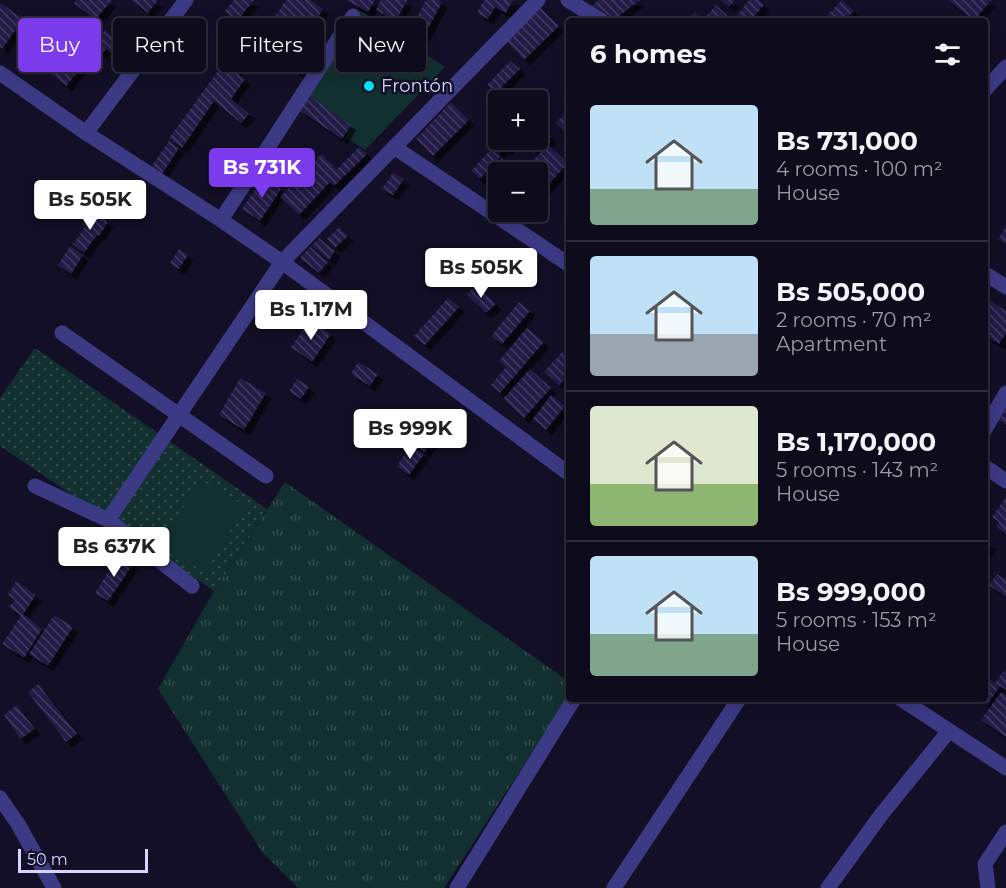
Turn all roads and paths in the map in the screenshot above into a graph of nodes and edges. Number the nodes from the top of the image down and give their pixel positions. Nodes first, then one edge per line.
1 (186, 0) edge
2 (538, 0) edge
3 (568, 0) edge
4 (352, 16) dead end
5 (597, 18) edge
6 (1006, 67) edge
7 (0, 73) edge
8 (988, 87) edge
9 (86, 133) junction
10 (394, 147) junction
11 (221, 220) junction
12 (282, 262) junction
13 (566, 263) edge
14 (988, 276) edge
15 (1006, 287) edge
16 (62, 333) dead end
17 (1006, 393) edge
18 (179, 416) junction
19 (988, 424) edge
20 (988, 469) edge
21 (566, 472) edge
22 (266, 476) dead end
23 (1006, 481) edge
24 (35, 486) dead end
25 (108, 520) junction
26 (192, 586) dead end
27 (572, 702) edge
28 (737, 702) edge
29 (909, 702) edge
30 (949, 731) junction
31 (1006, 768) edge
32 (0, 798) edge
33 (1006, 832) edge
34 (54, 888) edge
35 (457, 888) edge
36 (614, 888) edge
37 (828, 888) edge
38 (988, 888) edge

1 - 9 street
2 - 10 street
3 - 5 street
4 - 11 street
6 - 8 street
7 - 9 street
9 - 11 street
10 - 12 street
10 - 13 street
11 - 12 street
12 - 18 street
12 - 21 street
14 - 15 street
16 - 18 street
17 - 19 street
18 - 22 street
18 - 25 street
20 - 23 street
24 - 25 street
25 - 26 street
27 - 35 street
28 - 36 street
29 - 30 street
30 - 31 street
30 - 37 street
32 - 34 street
33 - 38 street

